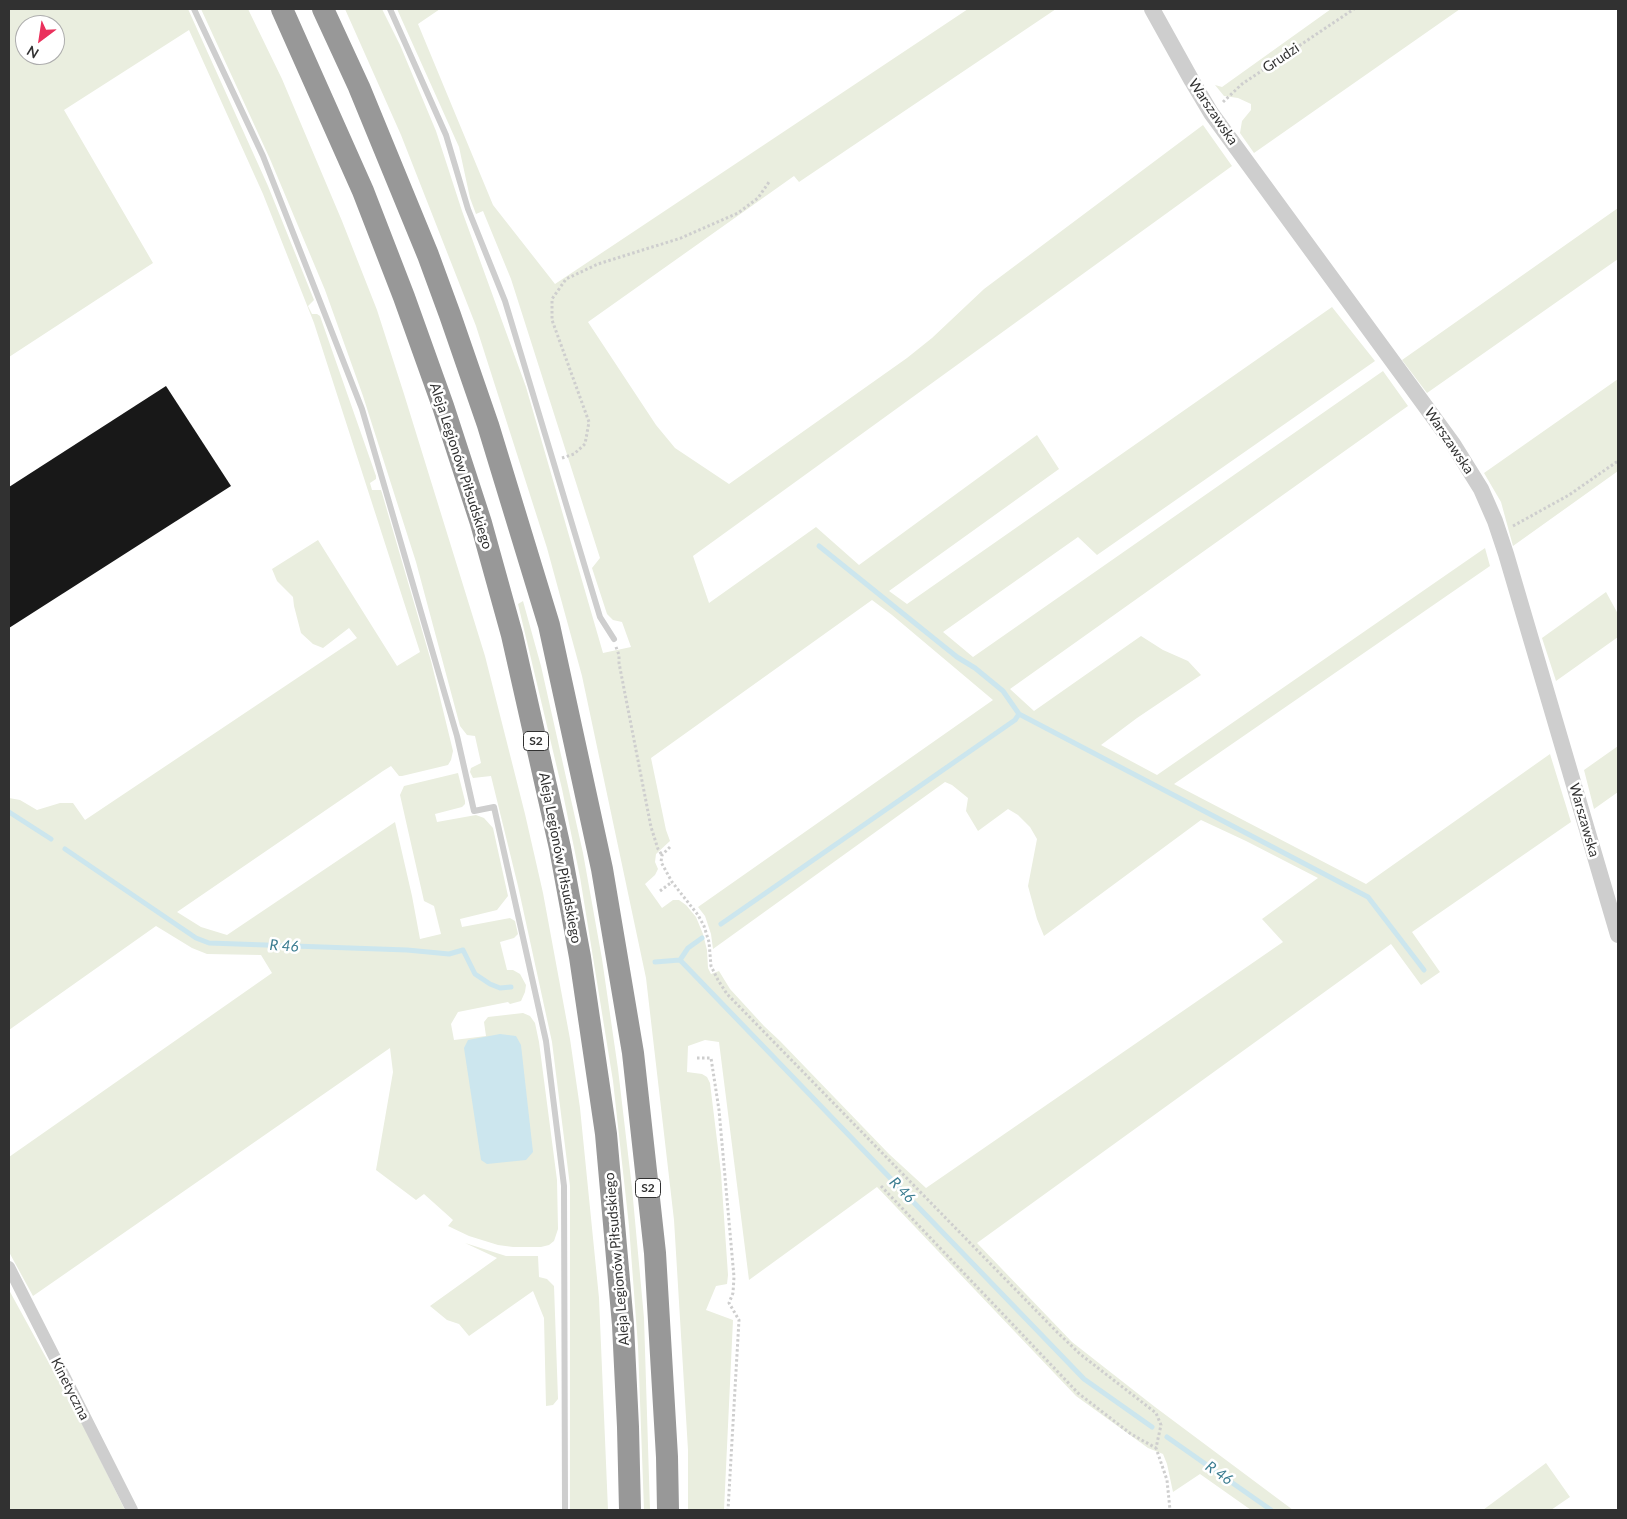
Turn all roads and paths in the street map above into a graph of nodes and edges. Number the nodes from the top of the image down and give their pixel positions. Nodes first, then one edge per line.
1 (194, 9) edge
2 (282, 9) edge
3 (323, 9) edge
4 (390, 9) edge
5 (1152, 9) edge
6 (1354, 9) edge
7 (1211, 113) junction
8 (769, 182) dead end
9 (554, 460) junction
10 (1618, 461) edge
11 (1499, 534) junction
12 (614, 639) joint
13 (670, 847) dead end
14 (662, 855) junction
15 (672, 882) junction
16 (660, 891) dead end
17 (1618, 935) edge
18 (697, 1058) dead end
19 (881, 1186) dead end
20 (9, 1267) edge
21 (1156, 1448) junction
22 (132, 1510) edge
23 (565, 1510) edge
24 (630, 1510) edge
25 (668, 1510) edge
26 (728, 1510) edge
27 (1170, 1510) edge

1 - 23 lane
2 - 24 highway, Aleja Legionów Piłsudskiego / S2
3 - 25 highway, S2
4 - 9 lane
5 - 7 street, Warszawska
6 - 7 path, Grudzi
7 - 11 street, Warszawska
8 - 9 path
9 - 12 lane
10 - 11 path
11 - 17 street, Warszawska
12 - 14 path
13 - 14 path
14 - 15 path
15 - 16 path
15 - 21 path
18 - 26 path
19 - 21 path
20 - 22 street, Kinetyczna
21 - 27 path

